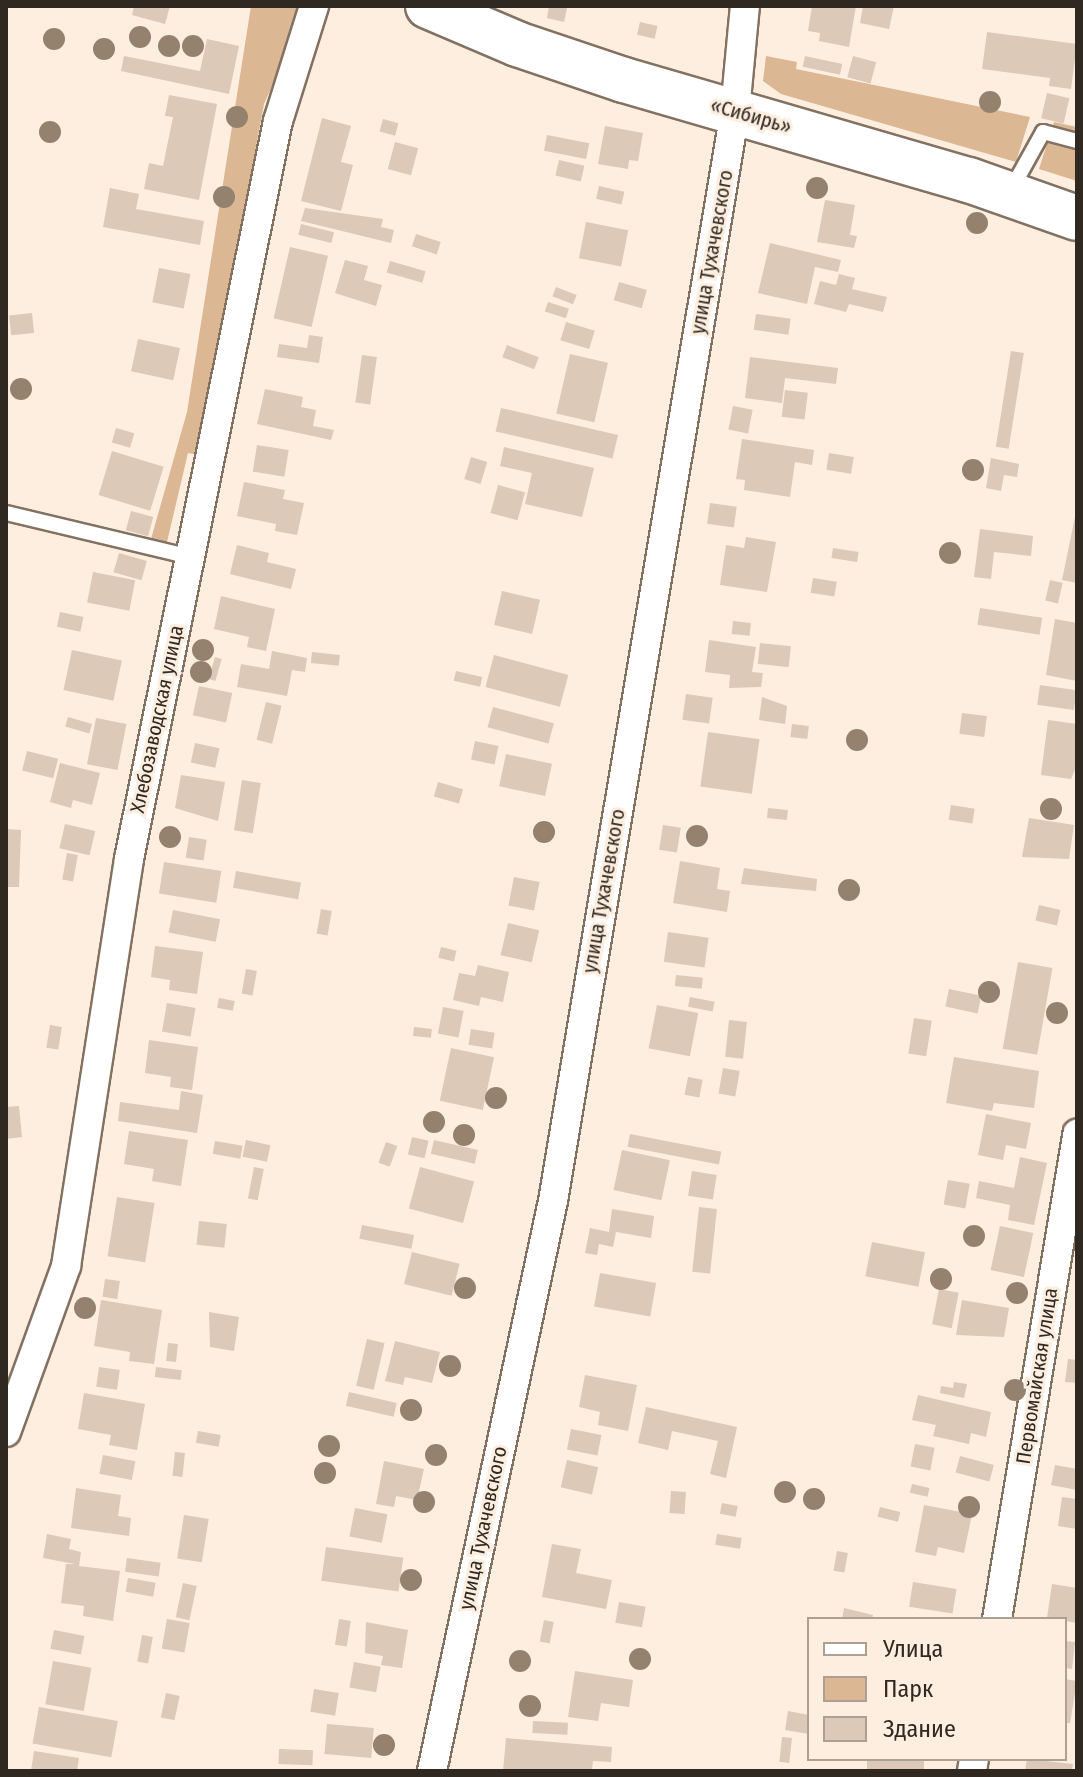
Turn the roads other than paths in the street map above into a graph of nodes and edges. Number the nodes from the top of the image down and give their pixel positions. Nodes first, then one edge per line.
1 (314, 6) edge
2 (428, 6) edge
3 (745, 6) edge
4 (735, 111) junction
5 (1077, 141) edge
6 (1009, 194) junction
7 (1077, 218) edge
8 (6, 513) edge
9 (191, 557) junction
10 (1077, 1134) edge
11 (6, 1432) edge
12 (997, 1617) edge
13 (432, 1771) edge

1 - 9 street, Хлебозаводская улица
2 - 4 highway, «Сибирь»
3 - 4 street, улица Тухачевского
4 - 6 highway, «Сибирь»
4 - 13 street, улица Тухачевского
5 - 6 lane
6 - 7 highway, «Сибирь»
8 - 9 lane
9 - 11 street, Хлебозаводская улица
10 - 12 street, Первомайская улица

